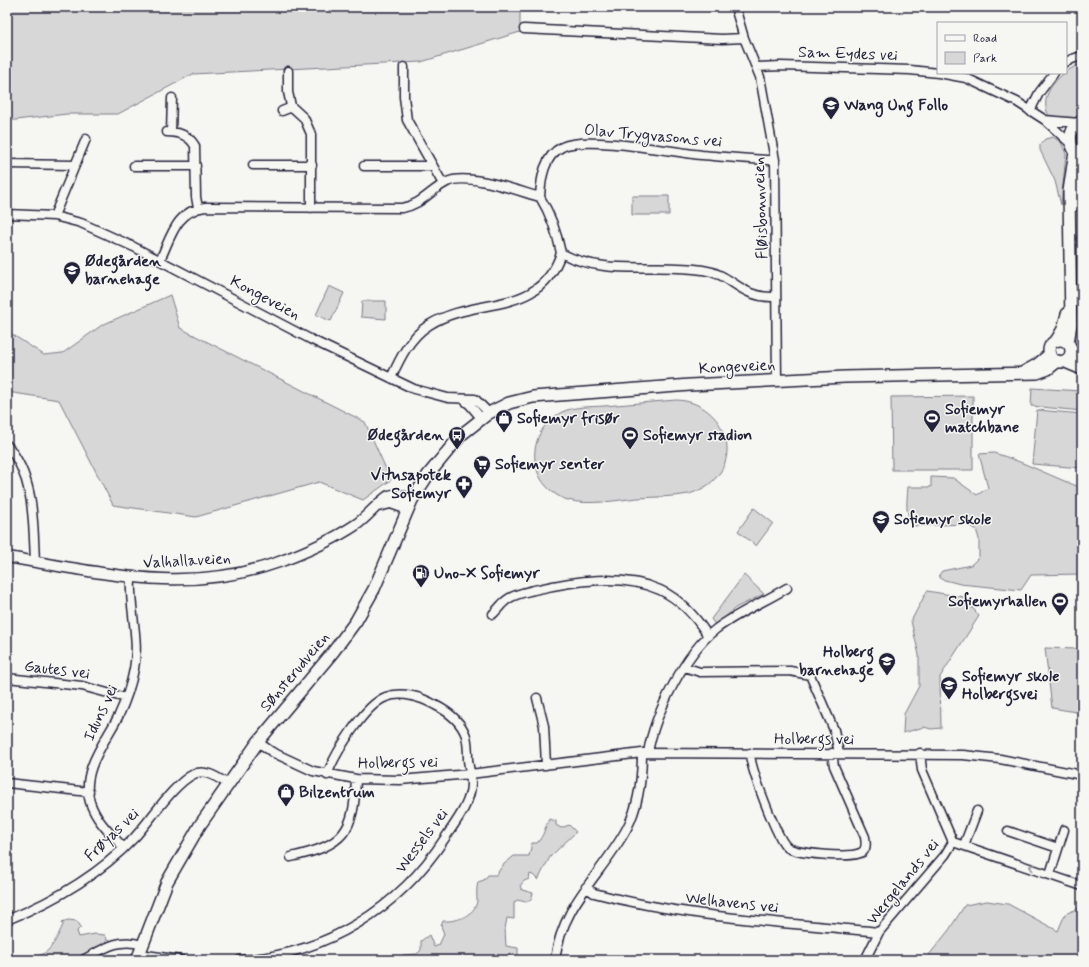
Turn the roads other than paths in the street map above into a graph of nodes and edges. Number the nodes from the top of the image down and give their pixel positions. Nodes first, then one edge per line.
1 (735, 7) edge
2 (524, 29) dead end
3 (744, 38) junction
4 (1082, 56) edge
5 (1067, 61) edge
6 (404, 67) dead end
7 (757, 67) junction
8 (288, 71) dead end
9 (937, 73) edge
10 (944, 74) edge
11 (1053, 74) edge
12 (172, 98) dead end
13 (292, 107) junction
14 (282, 111) dead end
15 (1030, 111) junction
16 (1045, 120) junction
17 (1080, 122) edge
18 (86, 140) dead end
19 (1076, 151) edge
20 (775, 160) junction
21 (7, 164) edge
22 (74, 165) junction
23 (312, 165) junction
24 (134, 166) dead end
25 (196, 166) junction
26 (253, 166) dead end
27 (364, 166) dead end
28 (432, 166) junction
29 (1082, 172) edge
30 (443, 184) junction
31 (540, 197) junction
32 (198, 208) junction
33 (311, 208) junction
34 (1071, 212) junction
35 (7, 214) edge
36 (54, 216) junction
37 (561, 254) junction
38 (160, 260) junction
39 (776, 297) junction
40 (1070, 302) junction
41 (1056, 341) junction
42 (1069, 346) junction
43 (1057, 359) junction
44 (1082, 360) edge
45 (1082, 370) edge
46 (391, 378) junction
47 (777, 381) junction
48 (485, 415) junction
49 (7, 445) edge
50 (410, 504) junction
51 (7, 557) edge
52 (35, 562) junction
53 (131, 578) junction
54 (787, 588) dead end
55 (493, 614) dead end
56 (708, 636) junction
57 (684, 667) junction
58 (7, 678) edge
59 (126, 698) junction
60 (536, 698) dead end
61 (258, 742) junction
62 (645, 753) junction
63 (750, 753) junction
64 (836, 753) junction
65 (920, 754) junction
66 (546, 765) junction
67 (470, 774) junction
68 (327, 775) junction
69 (1082, 775) edge
70 (356, 779) junction
71 (7, 783) edge
72 (228, 784) junction
73 (88, 792) junction
74 (977, 811) dead end
75 (1008, 830) dead end
76 (1064, 830) dead end
77 (953, 842) junction
78 (964, 845) junction
79 (124, 848) junction
80 (1058, 848) junction
81 (291, 857) dead end
82 (1050, 874) junction
83 (1082, 886) edge
84 (586, 887) junction
85 (7, 920) edge
86 (879, 932) junction
87 (139, 953) edge
88 (82, 960) edge
89 (181, 960) edge
90 (240, 960) edge
91 (555, 960) edge
92 (865, 960) edge

1 - 3 street, Fløisbonnveien
2 - 3 street
3 - 7 street, Fløisbonnveien
4 - 5 street
6 - 28 street
7 - 9 street, Sam Eydes vei
7 - 20 street, Fløisbonnveien
8 - 13 street
10 - 15 street, Sam Eydes vei
11 - 15 street
12 - 25 street
13 - 14 street
13 - 23 street
15 - 16 street, Sam Eydes vei
16 - 17 street, Sam Eydes vei
16 - 19 street, Sam Eydes vei
17 - 19 main road
18 - 22 street
19 - 34 main road
20 - 31 street, Olav Trygvasons vei
20 - 39 street, Fløisbonnveien
21 - 22 street
22 - 36 street
23 - 26 street
23 - 33 street
24 - 25 street
25 - 32 street
27 - 28 street
28 - 30 street
29 - 34 main road
30 - 31 street
30 - 33 street
31 - 37 street
32 - 33 street
32 - 38 street
34 - 40 main road
35 - 36 street, Kongeveien
36 - 38 street, Kongeveien
37 - 39 street
37 - 46 street
38 - 46 street, Kongeveien
39 - 47 street, Fløisbonnveien
40 - 41 main road
40 - 42 main road
41 - 42 main road
41 - 43 main road
42 - 43 main road
42 - 44 main road
43 - 45 main road
43 - 47 main road, Kongeveien
46 - 48 street, Kongeveien
47 - 48 main road, Kongeveien
48 - 50 main road, Sønsterudveien
49 - 52 street
50 - 53 street, Valhallaveien
50 - 61 main road, Sønsterudveien
51 - 52 street, Valhallaveien
52 - 53 street, Valhallaveien
53 - 59 street, Iduns vei
54 - 56 street
55 - 56 street
56 - 57 street
57 - 62 street
57 - 64 street
58 - 59 street, Gautes vei
59 - 73 street, Iduns vei
60 - 66 street
61 - 68 street, Holbergs vei
61 - 72 main road, Sønsterudveien
62 - 63 street, Holbergs vei
62 - 66 street, Holbergs vei
62 - 84 street
63 - 64 street, Holbergs vei
63 - 64 street
64 - 65 street, Holbergs vei
65 - 69 street, Holbergs vei
65 - 77 street, Wergelands vei
66 - 67 street, Holbergs vei
67 - 68 street, Wessels vei
67 - 70 street, Holbergs vei
67 - 90 street, Wessels vei
68 - 70 street, Holbergs vei
70 - 81 street
71 - 73 street
72 - 79 street, Frøyas vei
72 - 87 main road, Sønsterudveien
73 - 79 street, Iduns vei
74 - 78 street
75 - 80 street
76 - 80 street
77 - 78 street
77 - 86 street, Wergelands vei
82 -> 78 street
79 - 85 street, Frøyas vei
80 - 82 street
82 - 83 street
84 - 86 street, Welhavens vei
84 - 91 street
86 - 92 street, Wergelands vei
87 - 88 street
87 - 89 street

